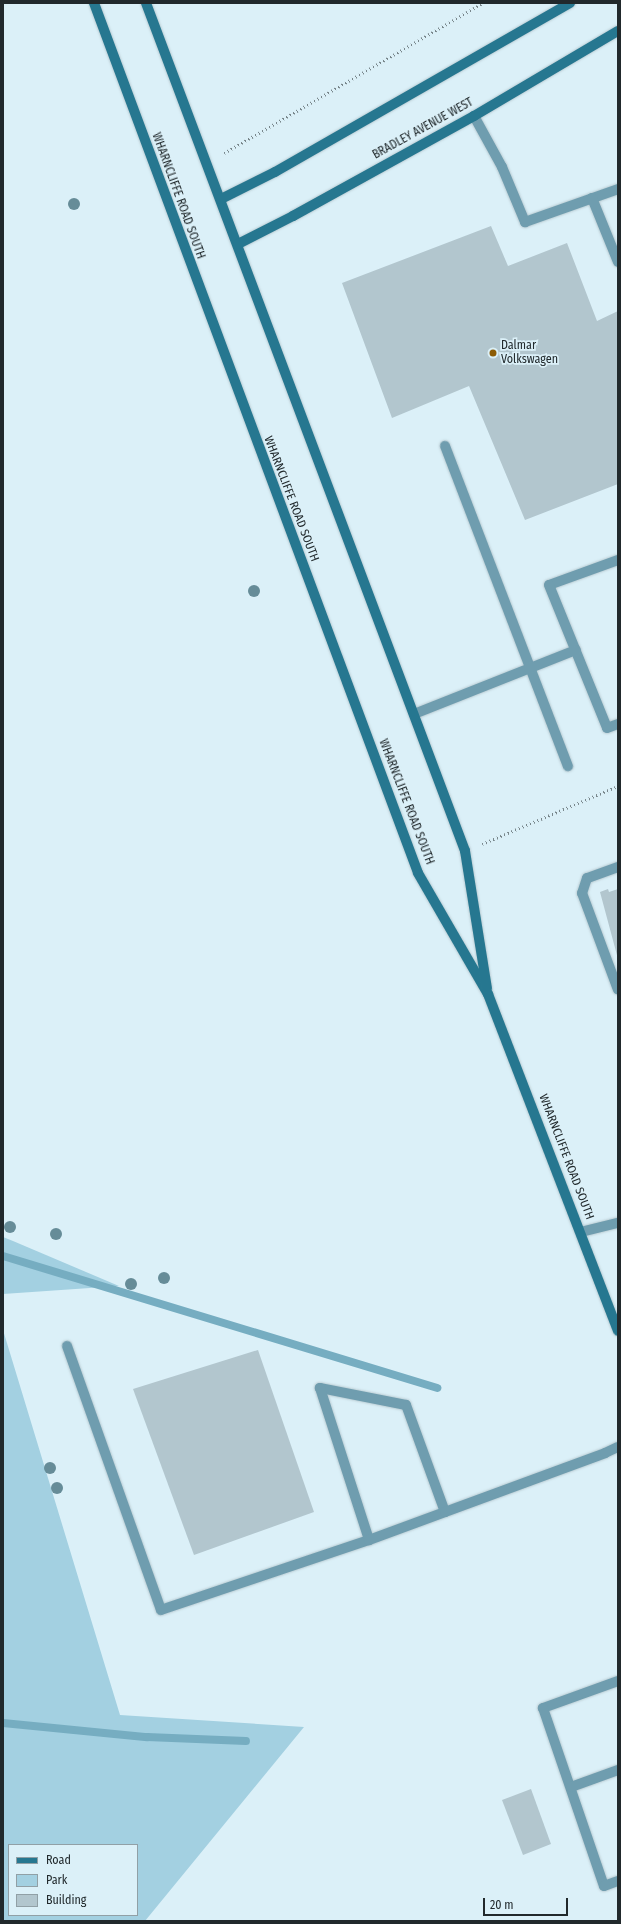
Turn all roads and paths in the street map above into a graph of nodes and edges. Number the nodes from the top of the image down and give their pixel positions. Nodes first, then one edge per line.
1 (94, 3) edge
2 (146, 3) edge
3 (483, 3) edge
4 (570, 3) edge
5 (618, 31) edge
6 (474, 116) junction
7 (207, 163) junction
8 (618, 189) edge
9 (592, 198) junction
10 (220, 199) junction
11 (238, 244) junction
12 (618, 262) edge
13 (445, 446) dead end
14 (618, 560) edge
15 (576, 650) junction
16 (530, 668) junction
17 (414, 714) junction
18 (618, 724) edge
19 (568, 766) dead end
20 (618, 786) edge
21 (465, 851) junction
22 (618, 867) edge
23 (618, 990) edge
24 (488, 994) junction
25 (618, 1223) edge
26 (581, 1232) junction
27 (618, 1331) edge
28 (68, 1346) dead end
29 (618, 1447) edge
30 (445, 1512) junction
31 (369, 1540) junction
32 (618, 1681) edge
33 (618, 1770) edge
34 (571, 1787) junction
35 (618, 1881) edge

1 - 24 main road, WHARNCLIFFE ROAD SOUTH
2 - 7 main road, WHARNCLIFFE ROAD SOUTH
3 - 7 path
4 - 10 main road
5 - 6 main road, BRADLEY AVENUE WEST
6 - 9 lane
6 - 11 main road, BRADLEY AVENUE WEST
7 - 10 main road, WHARNCLIFFE ROAD SOUTH
8 - 9 lane
9 - 12 lane
10 - 11 main road, WHARNCLIFFE ROAD SOUTH
11 - 17 main road, WHARNCLIFFE ROAD SOUTH
13 - 16 lane
14 - 15 lane
15 - 16 lane
15 - 18 lane
16 - 17 lane
16 - 19 lane
17 - 21 main road, WHARNCLIFFE ROAD SOUTH
20 - 21 path
21 - 24 main road, WHARNCLIFFE ROAD SOUTH
22 - 23 lane
24 - 26 main road, WHARNCLIFFE ROAD SOUTH
25 - 26 lane
26 - 27 main road, WHARNCLIFFE ROAD SOUTH
28 - 31 lane
29 - 30 lane
30 - 31 lane
30 - 31 lane
32 - 34 lane
33 - 34 lane
34 - 35 lane

